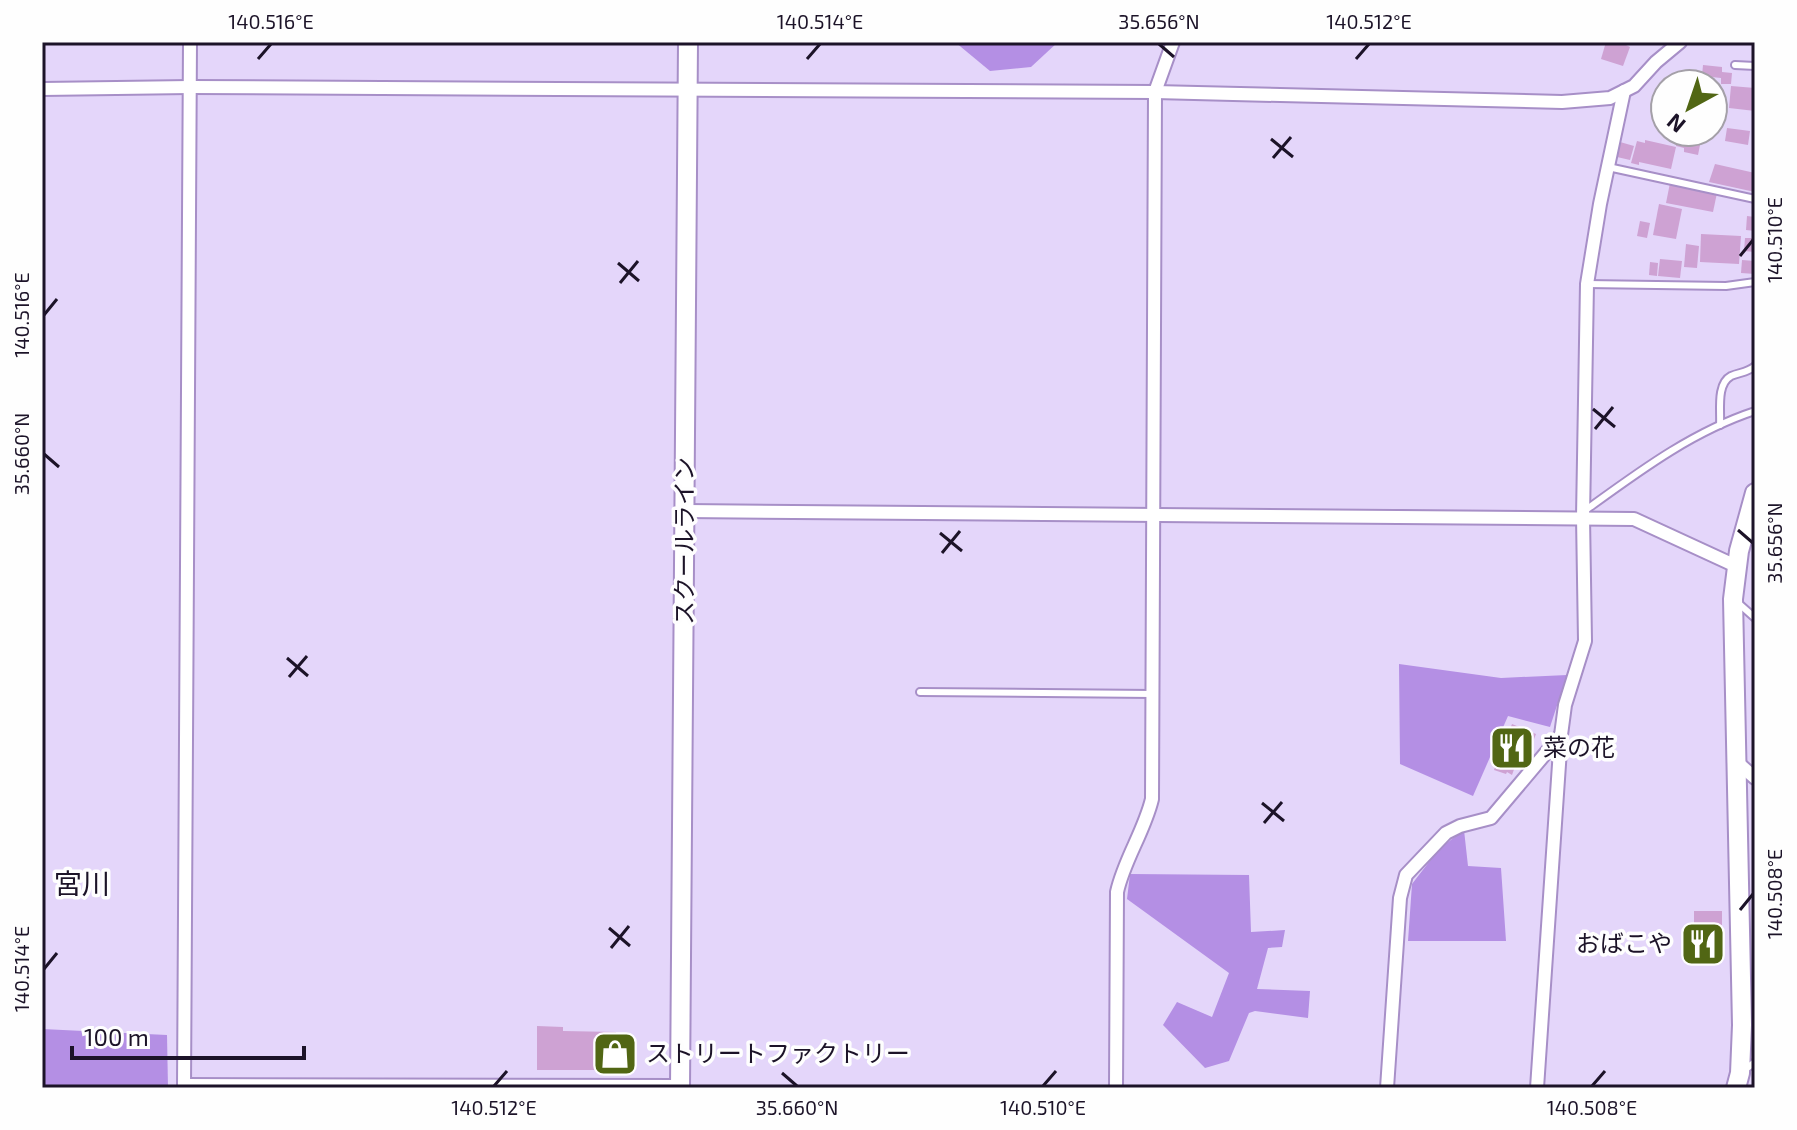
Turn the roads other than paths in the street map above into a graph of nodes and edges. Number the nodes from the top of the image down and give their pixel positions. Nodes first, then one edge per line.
1 (190, 42) edge
2 (688, 42) edge
3 (1173, 42) edge
4 (1680, 42) edge
5 (1735, 65) dead end
6 (1755, 66) edge
7 (190, 87) junction
8 (42, 89) edge
9 (687, 90) junction
10 (1624, 91) junction
11 (1155, 92) junction
12 (1608, 167) junction
13 (1755, 199) edge
14 (1755, 282) edge
15 (1587, 284) junction
16 (1755, 366) edge
17 (1755, 411) edge
18 (1720, 425) junction
19 (1755, 493) edge
20 (686, 511) junction
21 (1583, 515) junction
22 (1154, 516) junction
23 (1740, 556) junction
24 (1733, 599) junction
25 (1755, 618) edge
26 (920, 692) dead end
27 (1153, 694) junction
28 (1561, 735) junction
29 (1737, 762) junction
30 (1755, 778) edge
31 (1744, 1074) edge
32 (184, 1086) edge
33 (680, 1087) edge
34 (1116, 1088) edge
35 (1387, 1088) edge
36 (1537, 1088) edge

1 - 7 street
2 - 9 street, スクールライン
3 - 11 street
4 - 10 street
5 - 6 lane
7 - 8 street
7 - 9 street
7 - 32 street
9 - 11 street
9 - 20 street, スクールライン
10 - 11 street
10 - 12 street
11 - 22 street
12 - 13 lane
12 - 15 street
14 - 15 lane
15 - 21 street
16 - 18 lane
17 - 18 lane
18 - 21 lane
19 - 23 street
20 - 22 street
20 - 33 street, スクールライン
21 - 22 street
21 - 23 street
21 - 28 street
22 - 27 street
23 - 24 street
24 - 25 lane
24 - 29 street
26 - 27 lane
27 - 34 street
28 - 35 street
28 - 36 street
29 - 30 street
29 - 31 street
32 - 33 street

